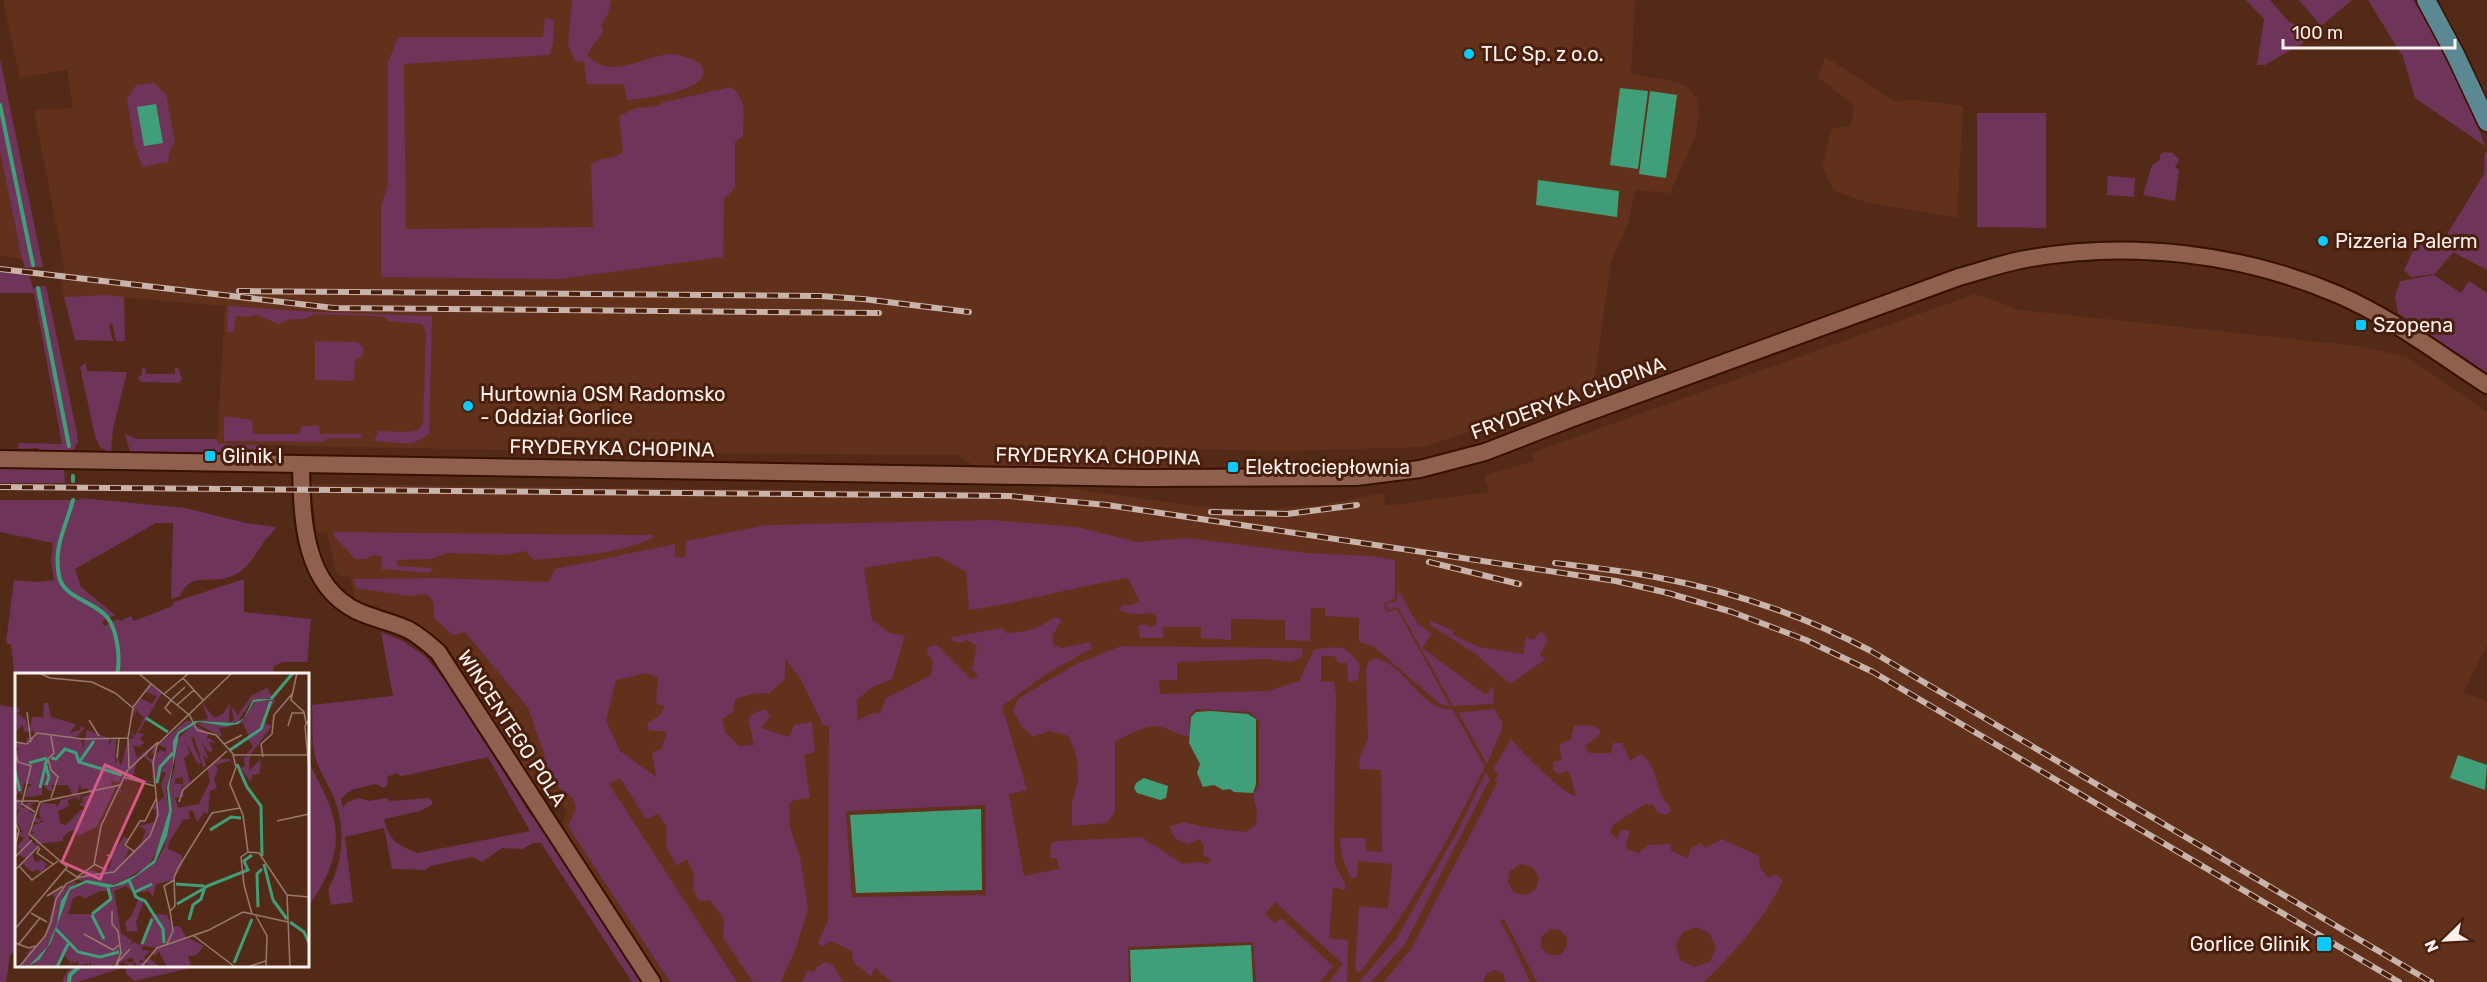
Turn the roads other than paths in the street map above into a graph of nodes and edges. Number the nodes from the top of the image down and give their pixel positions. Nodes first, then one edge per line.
1 (2426, 0) edge
2 (2487, 122) edge
3 (2487, 385) edge
4 (0, 459) edge
5 (301, 465) junction
6 (652, 982) edge

1 - 2 main road
3 - 5 street, FRYDERYKA CHOPINA
4 - 5 street, FRYDERYKA CHOPINA
5 - 6 street, WINCENTEGO POLA

